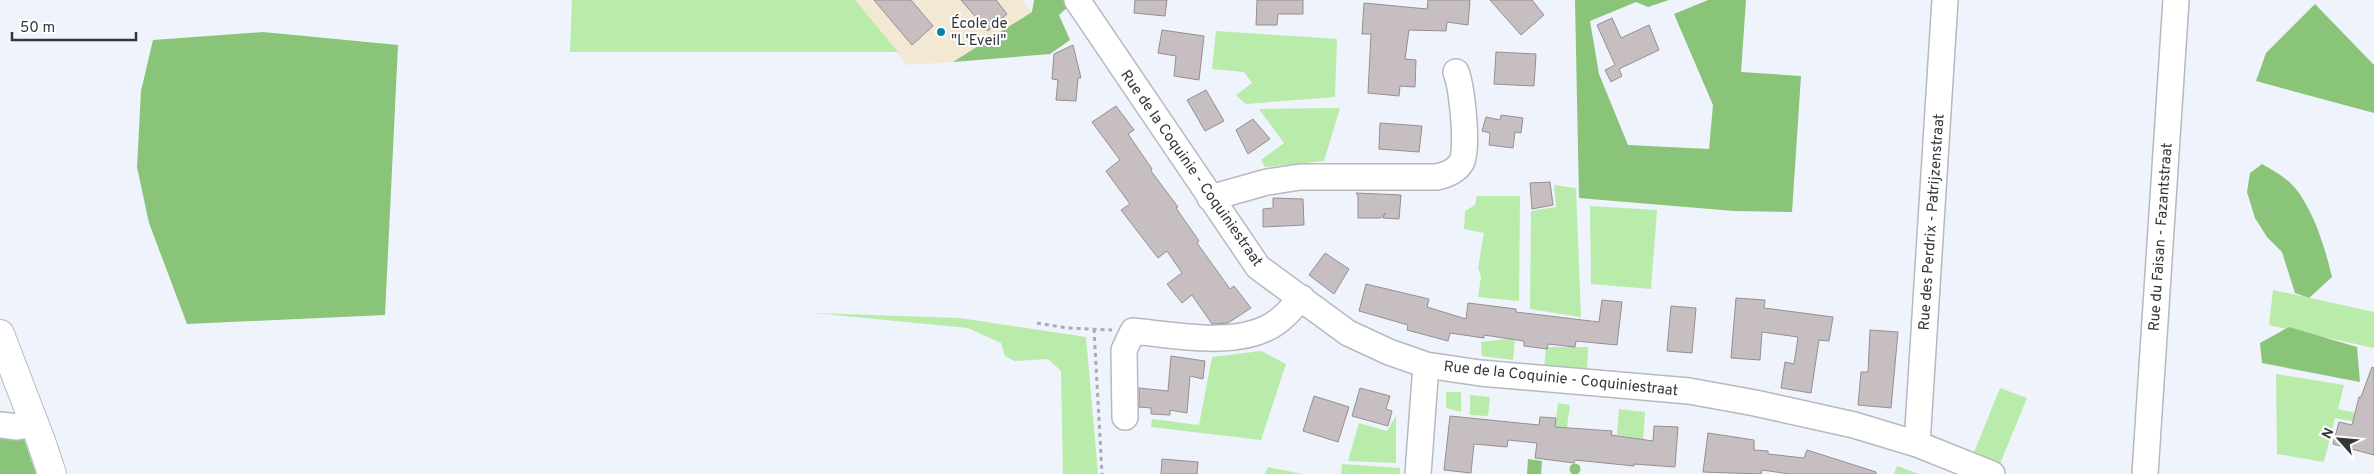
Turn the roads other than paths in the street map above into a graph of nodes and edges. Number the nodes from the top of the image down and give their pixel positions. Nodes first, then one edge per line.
1 (1076, 0) edge
2 (1945, 0) edge
3 (2176, 0) edge
4 (1456, 72) dead end
5 (1210, 198) junction
6 (1302, 298) junction
7 (0, 334) edge
8 (1426, 364) junction
9 (1125, 417) dead end
10 (35, 424) junction
11 (0, 425) edge
12 (1917, 444) junction
13 (52, 474) edge
14 (1418, 474) edge
15 (1992, 474) edge
16 (2144, 474) edge

1 - 5 street, Rue de la Coquinie - Coquiniestraat
2 - 12 street, Rue des Perdrix - Patrijzenstraat
3 - 16 street, Rue du Faisan - Fazantstraat
4 - 5 street
5 - 6 street, Rue de la Coquinie - Coquiniestraat
6 - 8 street, Rue de la Coquinie - Coquiniestraat
6 - 9 street
7 - 10 main road
8 - 12 street, Rue de la Coquinie - Coquiniestraat
8 - 14 street
10 - 11 street
10 - 13 main road
12 - 15 street, Rue de la Coquinie - Coquiniestraat

